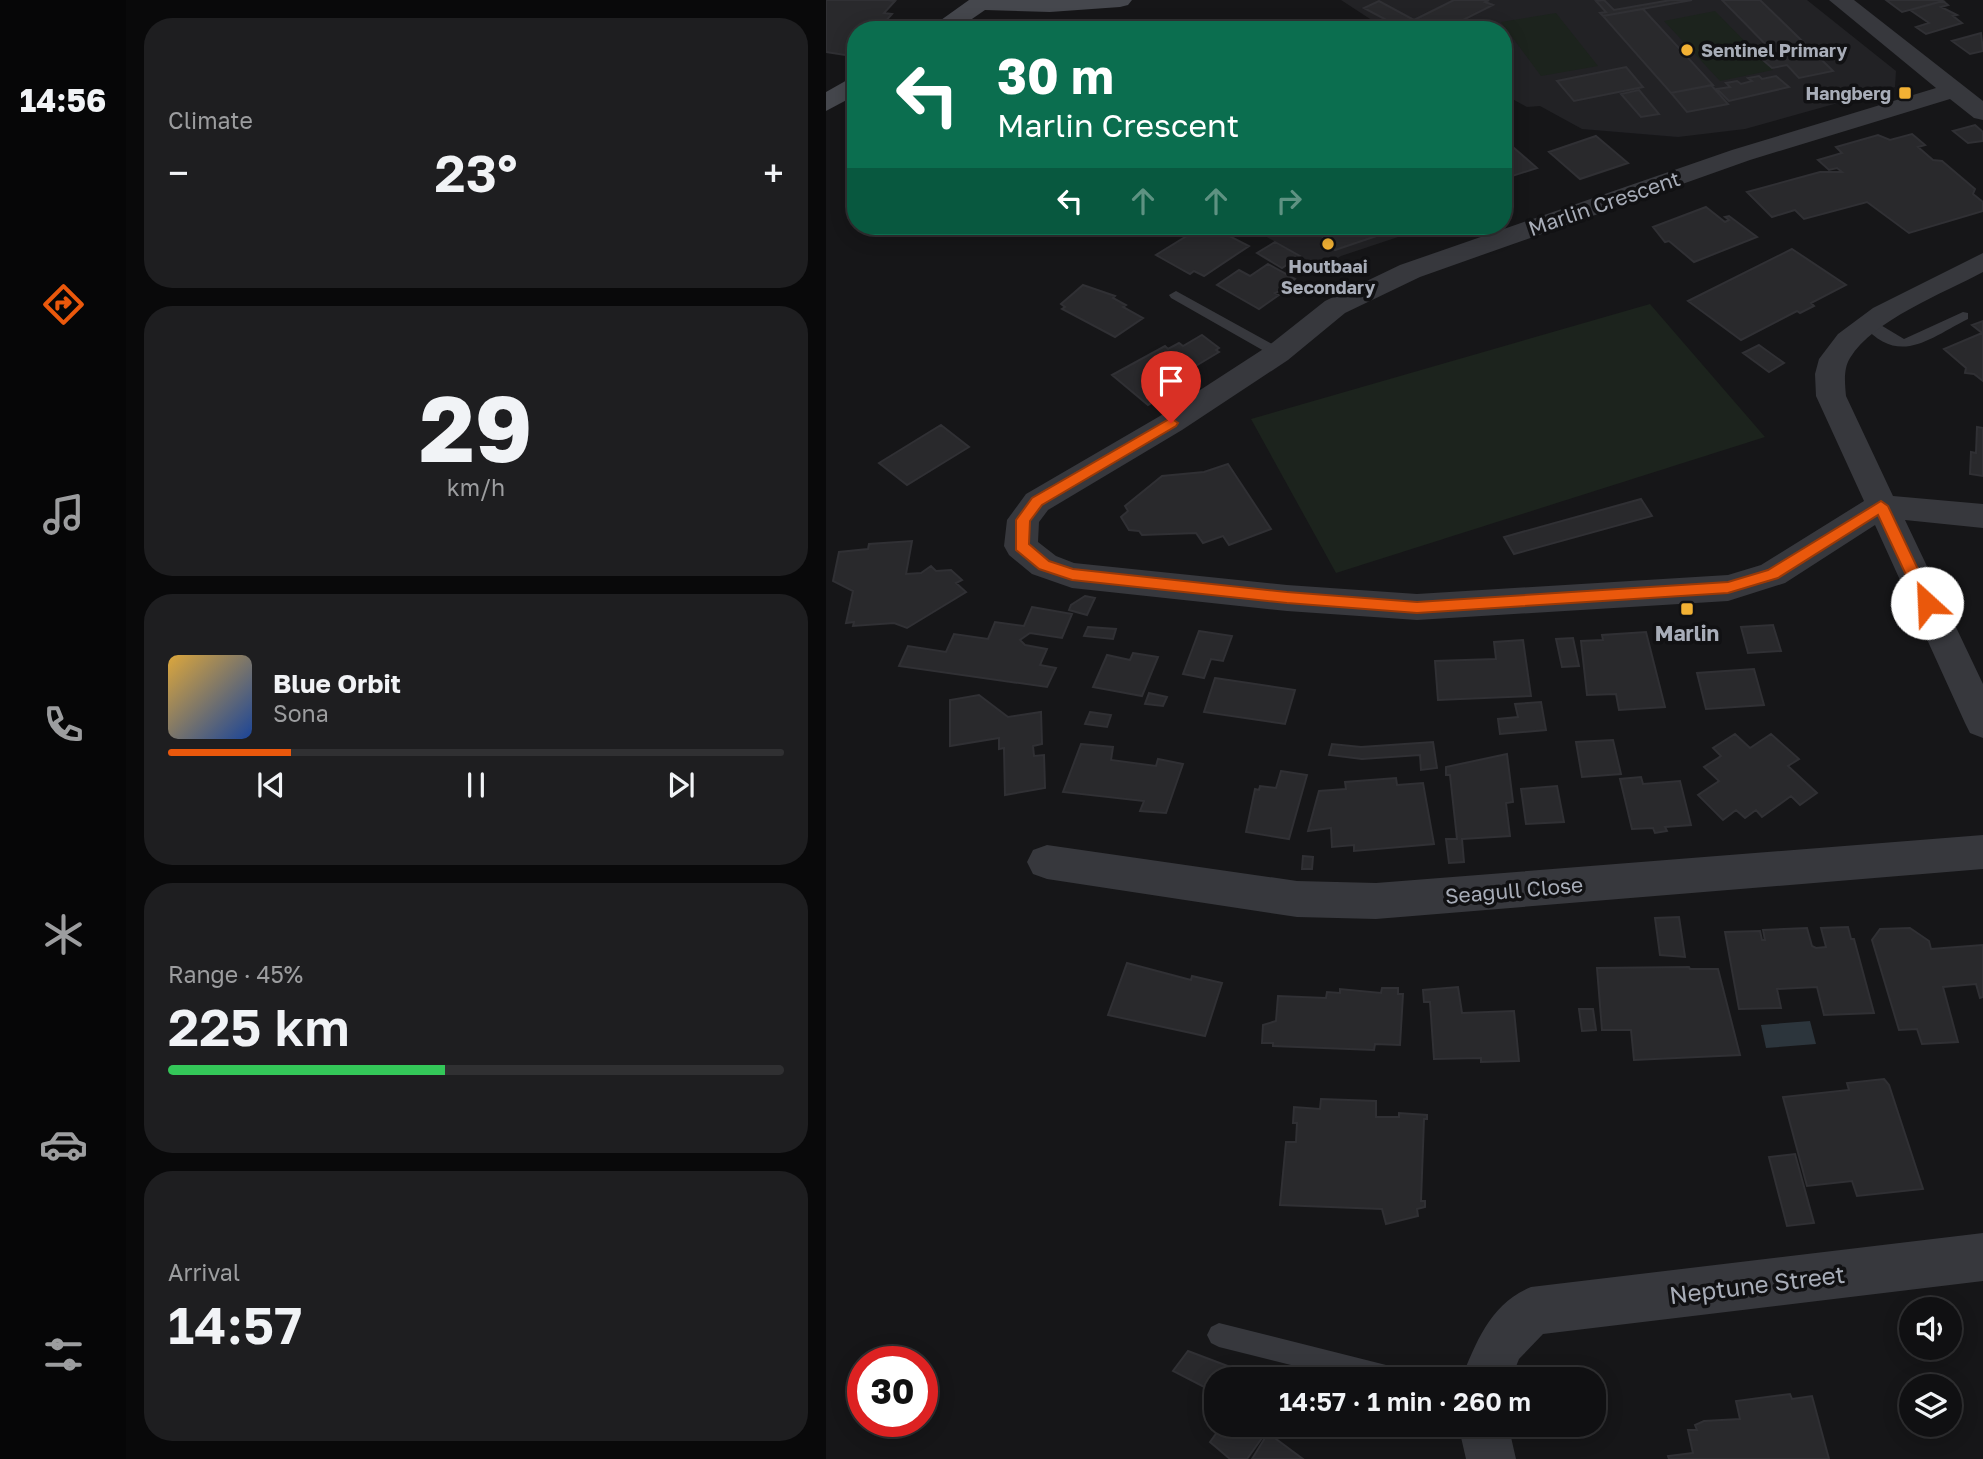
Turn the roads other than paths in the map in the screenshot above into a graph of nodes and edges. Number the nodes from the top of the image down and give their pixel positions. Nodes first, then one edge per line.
1 (1120, 0) edge
2 (1840, 0) edge
3 (982, 2) edge
4 (953, 21) edge
5 (847, 89) edge
6 (1954, 90) junction
7 (826, 103) edge
8 (1983, 113) edge
9 (1983, 261) edge
10 (1176, 295) dead end
11 (1963, 316) dead end
12 (1869, 324) junction
13 (1278, 353) junction
14 (1881, 506) junction
15 (1983, 516) edge
16 (1983, 723) edge
17 (1983, 852) edge
18 (1047, 862) dead end
19 (1983, 1257) edge
20 (1219, 1335) dead end
21 (1346, 1367) edge
22 (1491, 1367) edge
23 (1486, 1437) edge
24 (1491, 1459) edge

1 - 3 street
2 - 6 street
3 - 4 street
5 - 7 street
6 - 8 street
6 - 13 street, Marlin Crescent
9 - 12 street
10 - 13 lane
11 - 12 lane
12 - 14 street
13 - 14 street, Marlin Crescent
14 - 15 street
14 - 16 street
17 - 18 street, Seagull Close
19 - 22 street, Neptune Street
20 - 21 lane
23 - 24 street

